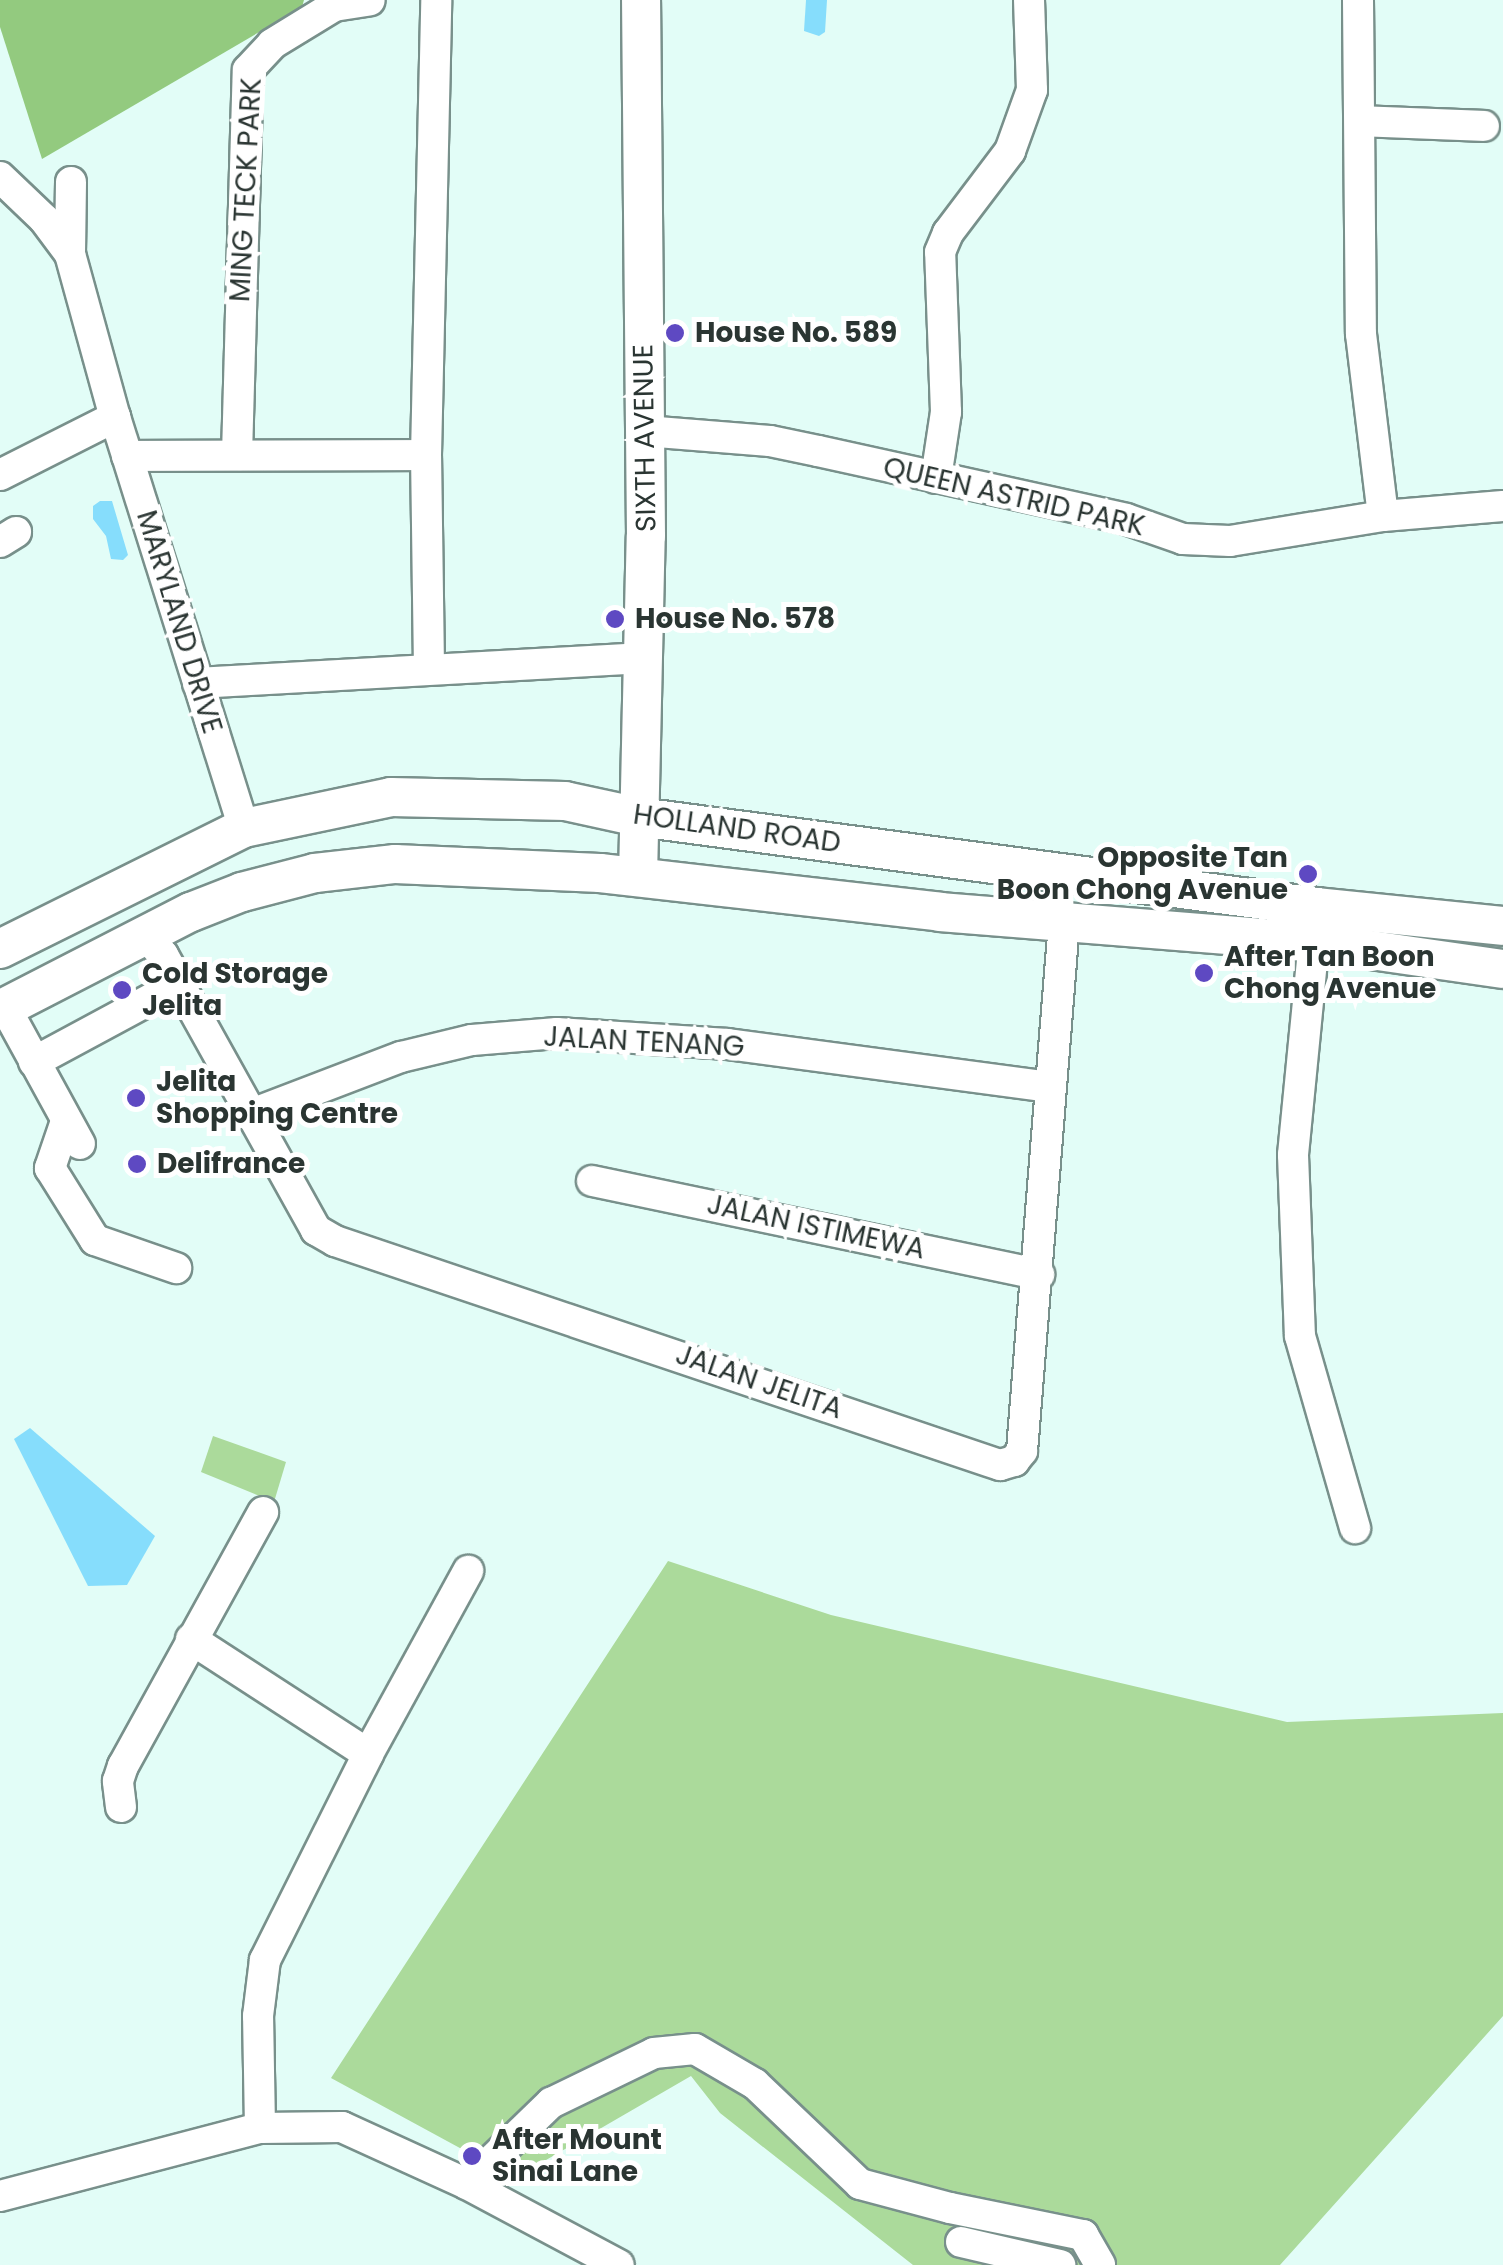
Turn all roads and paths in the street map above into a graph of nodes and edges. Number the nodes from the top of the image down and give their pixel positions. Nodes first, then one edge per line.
1 (370, 0) edge
2 (436, 0) edge
3 (640, 0) edge
4 (1030, 0) edge
5 (1358, 0) edge
6 (1360, 121) junction
7 (1484, 126) dead end
8 (0, 177) edge
9 (70, 182) dead end
10 (70, 254) junction
11 (115, 417) junction
12 (645, 431) junction
13 (237, 455) junction
14 (426, 455) junction
15 (128, 456) junction
16 (0, 475) edge
17 (936, 478) junction
18 (1503, 506) edge
19 (1383, 516) junction
20 (642, 658) junction
21 (429, 668) junction
22 (198, 683) junction
23 (644, 718) junction
24 (564, 801) junction
25 (639, 817) junction
26 (244, 828) junction
27 (638, 876) junction
28 (1064, 924) junction
29 (1316, 924) junction
30 (1503, 926) edge
31 (42, 928) junction
32 (145, 934) junction
33 (0, 949) edge
34 (1503, 969) edge
35 (179, 984) junction
36 (2, 1008) edge
37 (34, 1062) junction
38 (1049, 1087) junction
39 (249, 1115) junction
40 (592, 1180) dead end
41 (176, 1268) dead end
42 (1039, 1274) junction
43 (264, 1512) dead end
44 (1355, 1528) dead end
45 (468, 1570) dead end
46 (192, 1639) junction
47 (368, 1754) junction
48 (121, 1807) dead end
49 (260, 2128) junction
50 (467, 2184) junction
51 (0, 2196) edge
52 (950, 2208) junction
53 (965, 2254) edge
54 (619, 2265) edge
55 (1060, 2265) edge
56 (1100, 2265) edge

1 - 13 street, MING TECK PARK
2 - 14 street
3 - 12 main road, SIXTH AVENUE
4 - 17 street
5 - 6 street
6 - 7 street
6 - 19 street
8 - 10 street
9 - 10 street, MARYLAND DRIVE
10 - 11 street, MARYLAND DRIVE
11 - 15 street, MARYLAND DRIVE
11 - 16 street
12 - 17 street, QUEEN ASTRID PARK
12 - 20 main road, SIXTH AVENUE
13 - 14 street
13 - 15 street
14 - 21 street
15 - 22 street, MARYLAND DRIVE
17 - 19 street, QUEEN ASTRID PARK
18 - 19 street, QUEEN ASTRID PARK
20 - 21 street
20 - 23 main road, SIXTH AVENUE
21 - 22 street
22 - 26 street, MARYLAND DRIVE
23 - 24 main road
23 - 25 main road, SIXTH AVENUE
24 - 25 main road, HOLLAND ROAD
24 - 26 main road, HOLLAND ROAD
25 - 27 main road, SIXTH AVENUE
25 - 29 main road, HOLLAND ROAD
26 - 31 main road, HOLLAND ROAD
27 - 28 main road, HOLLAND ROAD
27 - 32 main road, HOLLAND ROAD
28 - 29 main road, HOLLAND ROAD
28 - 38 street, JALAN JELITA
29 - 30 main road, HOLLAND ROAD
29 - 34 main road, HOLLAND ROAD
29 - 44 street
31 - 32 main road
31 - 33 main road, HOLLAND ROAD
32 - 35 street, JALAN JELITA
32 - 36 main road, HOLLAND ROAD
35 - 37 street
35 - 39 street, JALAN JELITA
36 - 37 street
37 - 41 street
38 - 39 street, JALAN TENANG
38 - 42 street, JALAN JELITA
39 - 42 street, JALAN JELITA
40 - 42 street, JALAN ISTIMEWA
43 - 46 street
45 - 47 street
46 - 47 street
46 - 48 street
47 - 49 street
49 - 50 street
49 - 51 street
50 - 52 street
50 - 54 street
52 - 53 street
52 - 56 street
53 - 55 street

